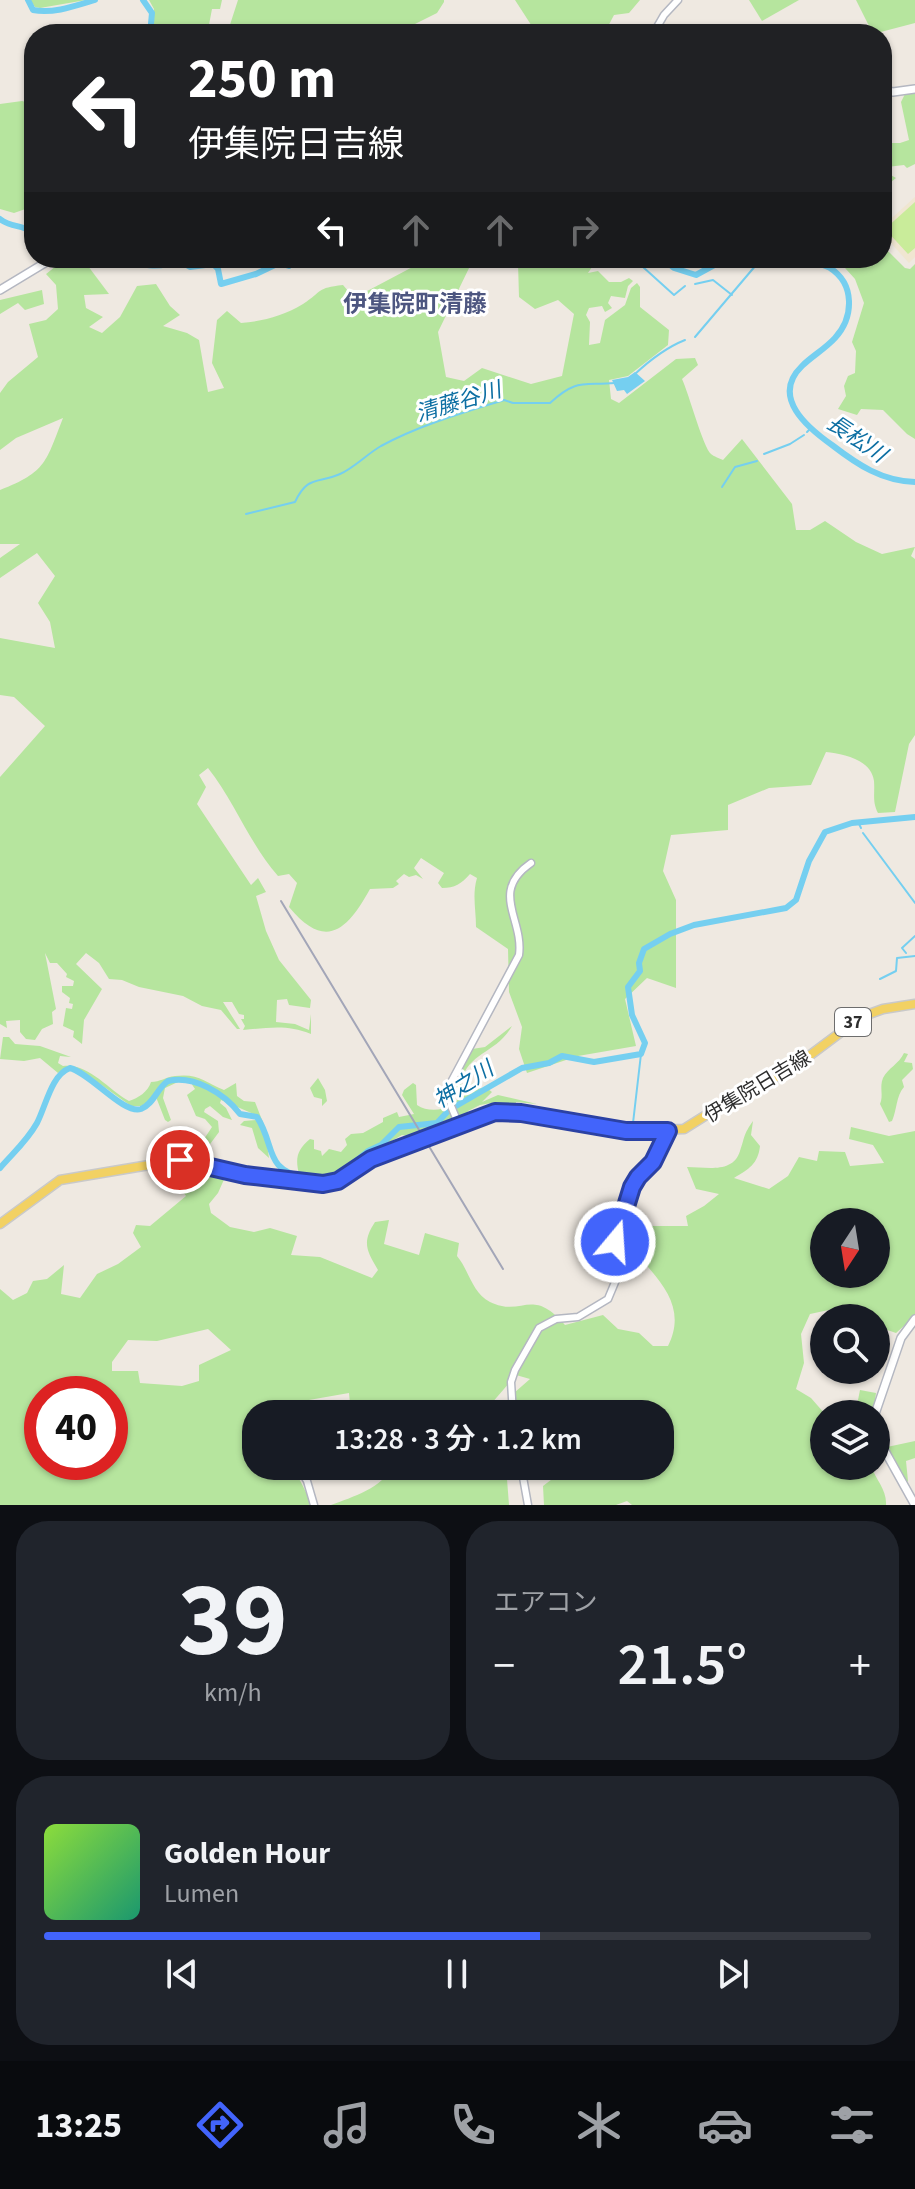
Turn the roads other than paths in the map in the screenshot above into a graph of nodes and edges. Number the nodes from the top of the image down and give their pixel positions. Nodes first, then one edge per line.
1 (678, 0) edge
2 (659, 24) edge
3 (915, 89) edge
4 (892, 91) edge
5 (36, 268) edge
6 (0, 290) edge
7 (531, 863) dead end
8 (915, 1004) edge
9 (458, 1122) junction
10 (668, 1131) junction
11 (0, 1224) edge
12 (915, 1319) edge
13 (512, 1400) edge
14 (880, 1400) edge
15 (890, 1460) edge
16 (306, 1480) edge
17 (524, 1480) edge
18 (314, 1505) edge
19 (528, 1505) edge
20 (915, 1505) edge

1 - 2 street
3 - 4 main road
5 - 6 main road
7 - 9 street
8 - 10 main road, 伊集院日吉線 / 37
9 - 10 main road, 伊集院日吉線 / 37
9 - 11 main road, 伊集院日吉線 / 37
10 - 13 street
12 - 14 main road
15 - 20 main road
16 - 18 street
17 - 19 street

